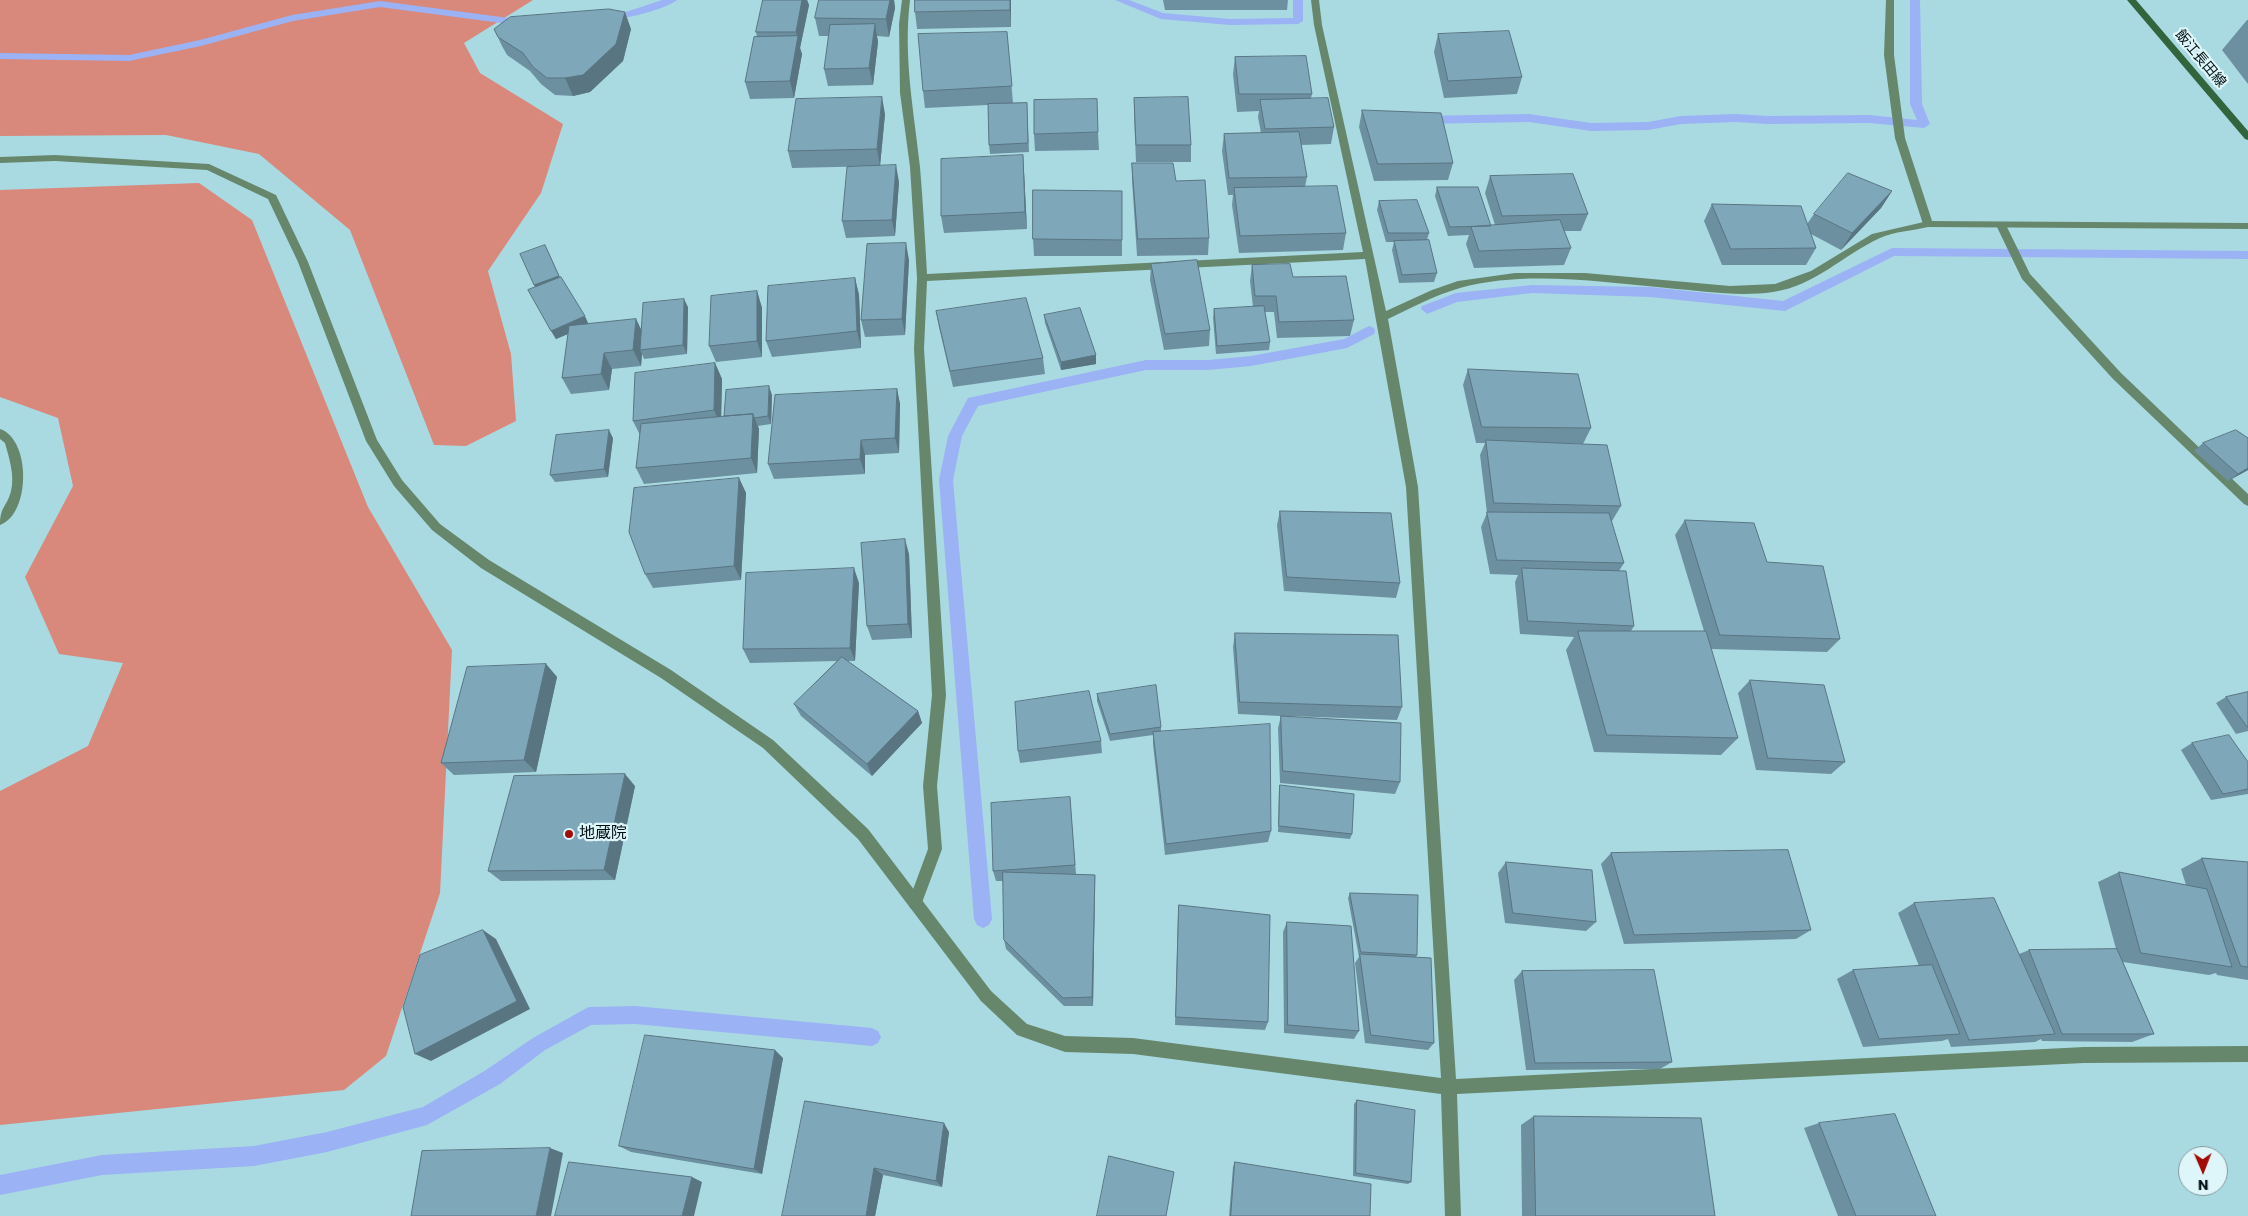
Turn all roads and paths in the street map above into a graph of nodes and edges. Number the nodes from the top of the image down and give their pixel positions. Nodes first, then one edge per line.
1 (906, 0) edge
2 (1316, 0) edge
3 (1890, 0) edge
4 (2130, 0) edge
5 (2248, 137) edge
6 (0, 160) edge
7 (1928, 224) junction
8 (2001, 225) junction
9 (2248, 226) edge
10 (1369, 255) junction
11 (922, 278) junction
12 (1381, 318) junction
13 (0, 433) edge
14 (2248, 501) edge
15 (0, 520) edge
16 (915, 903) junction
17 (2248, 1054) edge
18 (1449, 1087) junction
19 (1453, 1216) edge

1 - 11 street
2 - 10 street
3 - 7 street
4 - 5 main road, 飯江長田線
6 - 16 street
7 - 8 street
7 - 12 street
8 - 9 street
8 - 14 street
10 - 11 street
10 - 12 street
11 - 16 street
12 - 18 street
13 - 15 street
16 - 18 street
17 - 18 street
18 - 19 street

